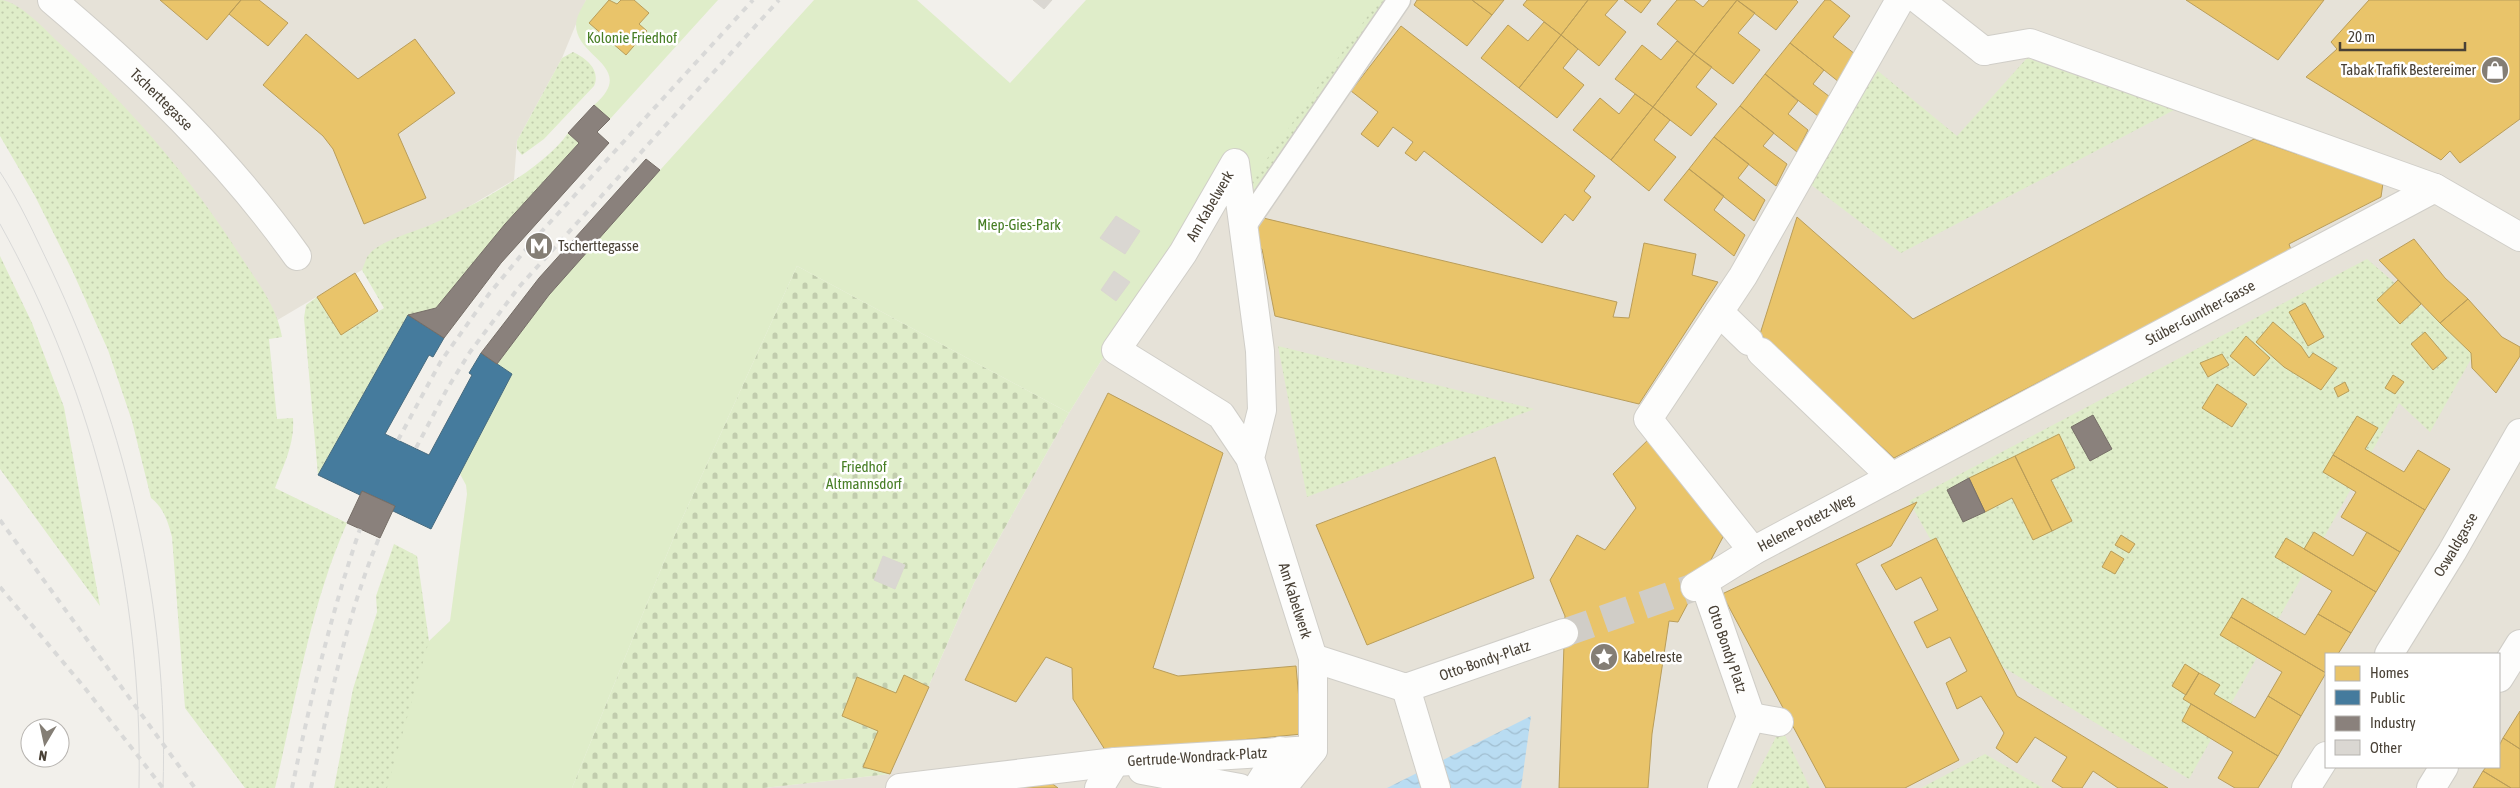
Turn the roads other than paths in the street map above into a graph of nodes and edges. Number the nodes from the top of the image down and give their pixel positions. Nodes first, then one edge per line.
1 (52, 0) edge
2 (1399, 0) edge
3 (1900, 0) edge
4 (1919, 0) edge
5 (2435, 188) junction
6 (2516, 226) edge
7 (1244, 227) junction
8 (297, 256) dead end
9 (1719, 312) junction
10 (2520, 434) edge
11 (1250, 458) junction
12 (1892, 477) junction
13 (1753, 551) junction
14 (1564, 633) tunnel mouth
15 (2520, 644) edge
16 (2390, 653) edge
17 (1313, 658) junction
18 (2500, 676) edge
19 (1406, 688) junction
20 (1751, 717) junction
21 (1780, 722) dead end
22 (1313, 750) junction
23 (1280, 751) junction
24 (2325, 758) edge
25 (2443, 768) edge
26 (1107, 769) edge
27 (900, 788) edge
28 (1240, 788) edge
29 (1257, 788) edge
30 (1282, 788) edge
31 (1436, 788) edge
32 (1722, 788) edge
33 (2306, 788) edge
34 (2431, 788) edge

1 - 8 street, Tscherttegasse
2 - 7 lane
3 - 9 street
4 - 5 street
5 - 6 street
5 - 12 street, Stüber-Gunther-Gasse
7 - 11 street, Am Kabelwerk
7 - 11 street, Am Kabelwerk
9 - 12 street
9 - 13 street, Helene-Potetz-Weg
10 - 16 street, Oswaldgasse
11 - 17 street, Am Kabelwerk
12 - 13 street, Helene-Potetz-Weg
13 - 20 street, Otto Bondy Platz
14 - 19 street, Otto-Bondy-Platz
15 - 18 street
17 - 19 street
17 - 22 street
19 - 31 street
20 - 21 street
20 - 32 street
22 - 23 street, Gertrude-Wondrack-Platz
22 - 30 street
23 - 26 street, Gertrude-Wondrack-Platz
23 - 29 street, Gertrude-Wondrack-Platz
24 - 33 street
25 - 34 street
26 - 27 street
26 - 28 street, Gertrude-Wondrack-Platz

